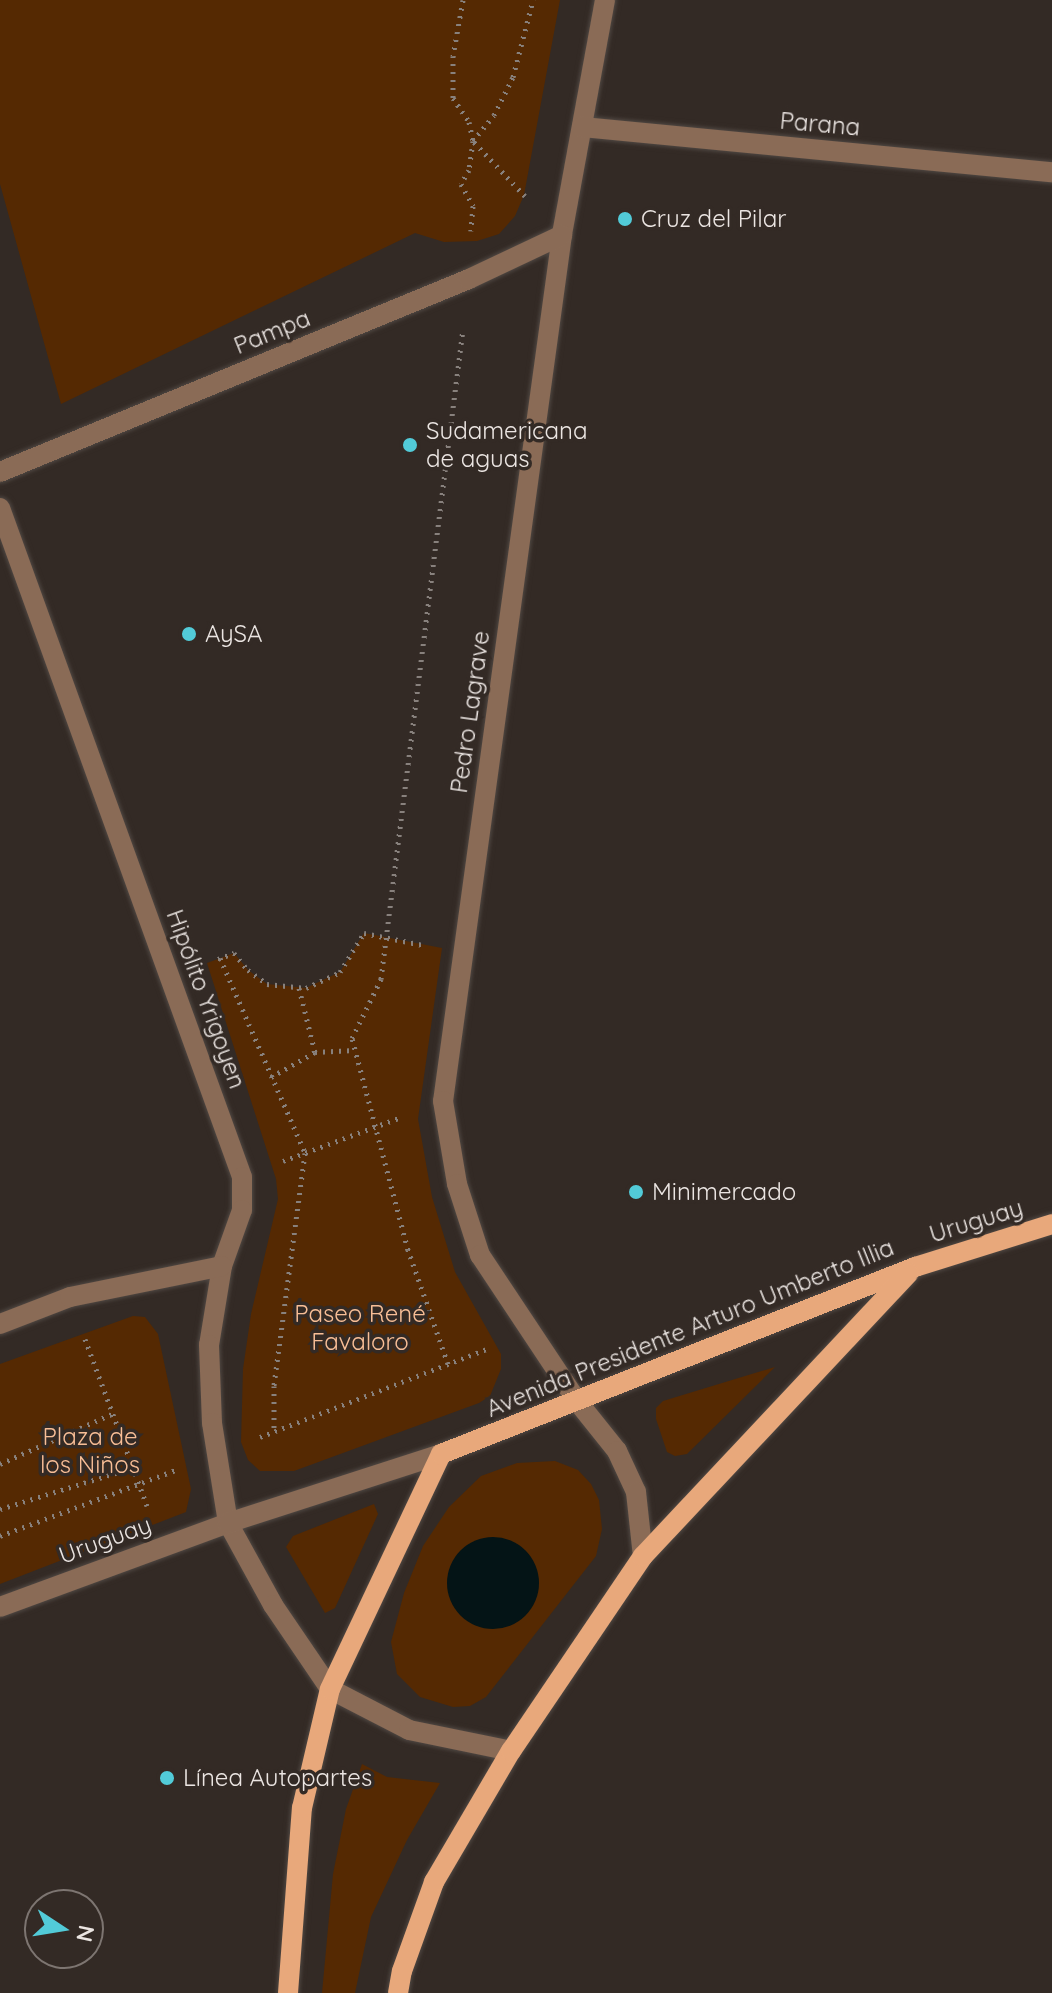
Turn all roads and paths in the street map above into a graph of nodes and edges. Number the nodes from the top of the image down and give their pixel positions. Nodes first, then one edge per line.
1 (463, 0) edge
2 (533, 0) edge
3 (605, 0) edge
4 (582, 127) junction
5 (473, 141) junction
6 (1052, 172) edge
7 (562, 235) junction
8 (469, 279) junction
9 (0, 472) edge
10 (0, 508) edge
11 (384, 938) junction
12 (463, 952) junction
13 (171, 976) junction
14 (299, 988) junction
15 (355, 1050) junction
16 (315, 1052) junction
17 (271, 1077) dead end
18 (443, 1101) junction
19 (373, 1128) junction
20 (242, 1177) junction
21 (1052, 1224) edge
22 (222, 1266) junction
23 (915, 1267) junction
24 (70, 1297) junction
25 (0, 1324) edge
26 (531, 1331) junction
27 (448, 1364) junction
28 (577, 1401) junction
29 (112, 1414) junction
30 (217, 1454) junction
31 (441, 1454) junction
32 (0, 1464) edge
33 (132, 1468) junction
34 (138, 1484) junction
35 (0, 1509) edge
36 (228, 1523) junction
37 (0, 1536) edge
38 (162, 1547) junction
39 (643, 1556) junction
40 (0, 1607) edge
41 (330, 1689) junction
42 (511, 1751) junction
43 (288, 1993) edge
44 (398, 1993) edge

1 - 5 path
2 - 5 path
3 - 4 street, Pedro Lagrave
4 - 6 street, Parana
4 - 7 street, Pedro Lagrave
5 - 7 path
5 - 8 path
7 - 8 street, Pampa
7 - 12 street, Pedro Lagrave
8 - 9 street, Pampa
8 - 11 path
10 - 13 street, Hipólito Yrigoyen
11 - 12 path
11 - 14 path
11 - 15 path
12 - 18 street, Pedro Lagrave
13 - 14 path
13 - 20 street, Hipólito Yrigoyen
14 - 16 path
15 - 16 path
15 - 19 path
16 - 17 path
18 - 19 path
18 - 26 street, Pedro Lagrave
19 - 20 path
19 - 27 path
20 - 22 street, Hipólito Yrigoyen
21 - 23 main road, Uruguay
22 - 24 street
22 - 30 street, Hipólito Yrigoyen
23 - 28 main road, Avenida Presidente Arturo Umberto Illia
23 - 39 main road, Avenida Presidente Arturo Umberto Illia
24 - 25 street
24 - 29 path
26 - 27 path
26 - 28 street, Pedro Lagrave
27 - 30 path
28 - 31 main road, Avenida Presidente Arturo Umberto Illia
28 - 39 street, Pedro Lagrave
29 - 32 path
29 - 33 path
30 - 34 path
30 - 36 street, Hipólito Yrigoyen
31 - 36 street, Uruguay
31 - 41 main road
33 - 34 path
33 - 35 path
34 - 37 path
34 - 38 path
36 - 38 street, Uruguay
36 - 41 street, Hipólito Yrigoyen
38 - 40 street, Uruguay
39 - 42 main road, Avenida Presidente Arturo Umberto Illia
41 - 42 street
41 - 43 main road
42 - 44 main road, Avenida Presidente Arturo Umberto Illia

